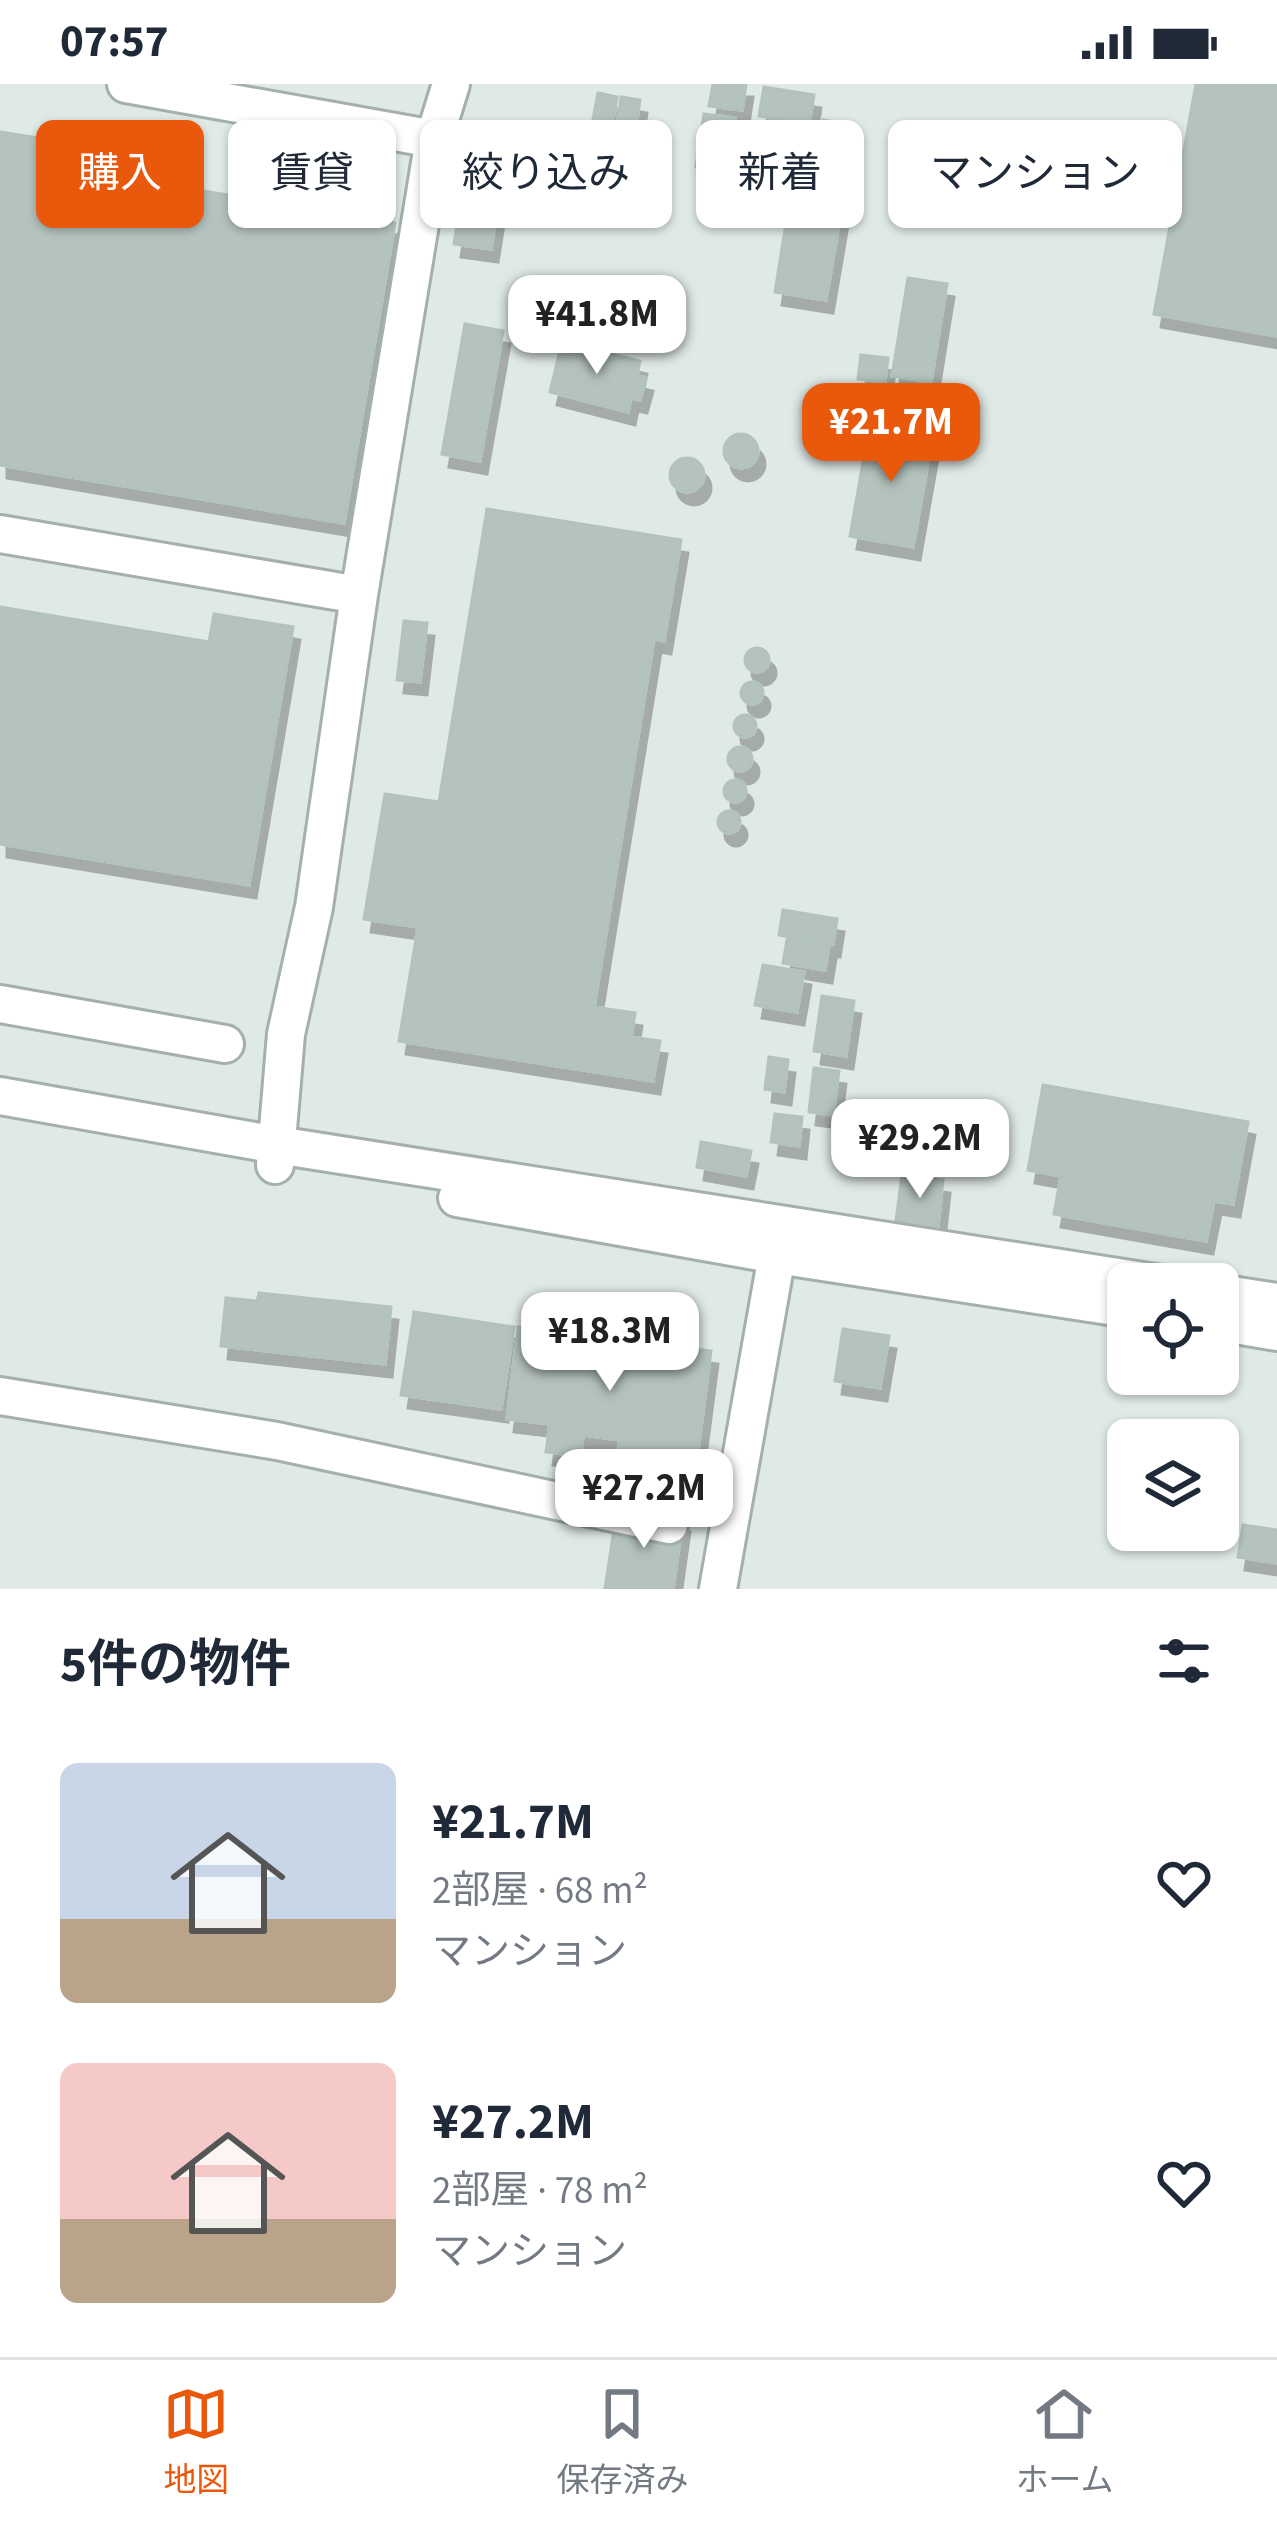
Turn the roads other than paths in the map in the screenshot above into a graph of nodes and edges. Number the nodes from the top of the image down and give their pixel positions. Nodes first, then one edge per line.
1 (126, 84) edge
2 (451, 84) edge
3 (440, 120) edge
4 (420, 136) edge
5 (420, 224) edge
6 (0, 533) edge
7 (359, 596) junction
8 (0, 1004) edge
9 (225, 1044) dead end
10 (0, 1096) edge
11 (0, 1114) edge
12 (276, 1155) junction
13 (777, 1255) junction
14 (1107, 1276) edge
15 (1239, 1296) edge
16 (1277, 1302) edge
17 (1107, 1306) edge
18 (1239, 1325) edge
19 (1277, 1331) edge
20 (0, 1396) edge
21 (668, 1525) dead end
22 (718, 1589) edge

1 - 4 street
2 - 3 street
5 - 7 street
6 - 7 street
7 - 12 street
8 - 9 street
10 - 12 street
11 - 12 street
12 - 13 street
12 - 14 street
13 - 17 street
13 - 22 street
15 - 16 street
18 - 19 street
20 - 21 street

